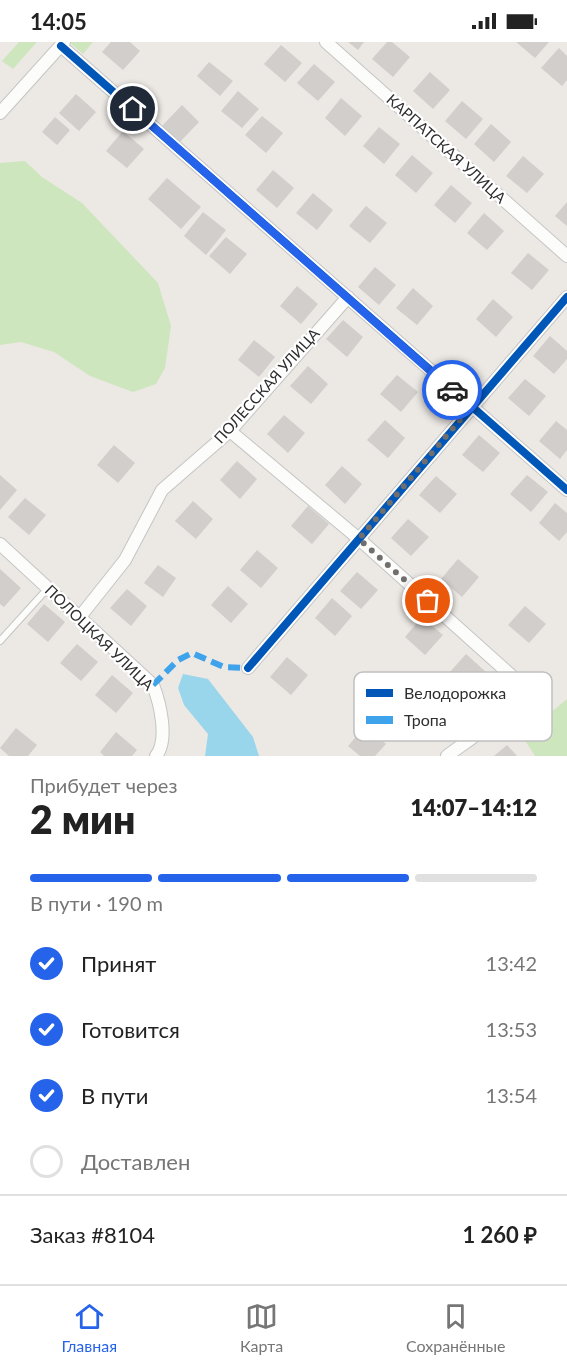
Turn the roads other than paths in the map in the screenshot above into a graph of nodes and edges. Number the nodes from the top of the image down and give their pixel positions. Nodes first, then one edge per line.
1 (326, 42) edge
2 (63, 44) edge
3 (0, 113) edge
4 (567, 256) edge
5 (348, 297) junction
6 (567, 297) edge
7 (471, 407) junction
8 (230, 431) junction
9 (567, 490) edge
10 (359, 539) junction
11 (0, 544) edge
12 (48, 588) junction
13 (79, 618) junction
14 (0, 641) edge
15 (248, 668) dead end
16 (507, 672) edge
17 (466, 741) edge
18 (159, 753) edge
19 (447, 756) edge

1 - 4 street, КАРПАТСКАЯ УЛИЦА
2 - 3 street
2 - 5 street
5 - 7 street
5 - 8 street, ПОЛЕССКАЯ УЛИЦА
6 - 7 street
7 - 9 street
7 - 10 street
8 - 10 street
8 - 13 street, ПОЛЕССКАЯ УЛИЦА
10 - 15 street
10 - 16 street
11 - 12 street, ПОЛОЦКАЯ УЛИЦА
12 - 13 street, ПОЛОЦКАЯ УЛИЦА
12 - 14 lane
13 - 18 street, ПОЛОЦКАЯ УЛИЦА
17 - 19 street

